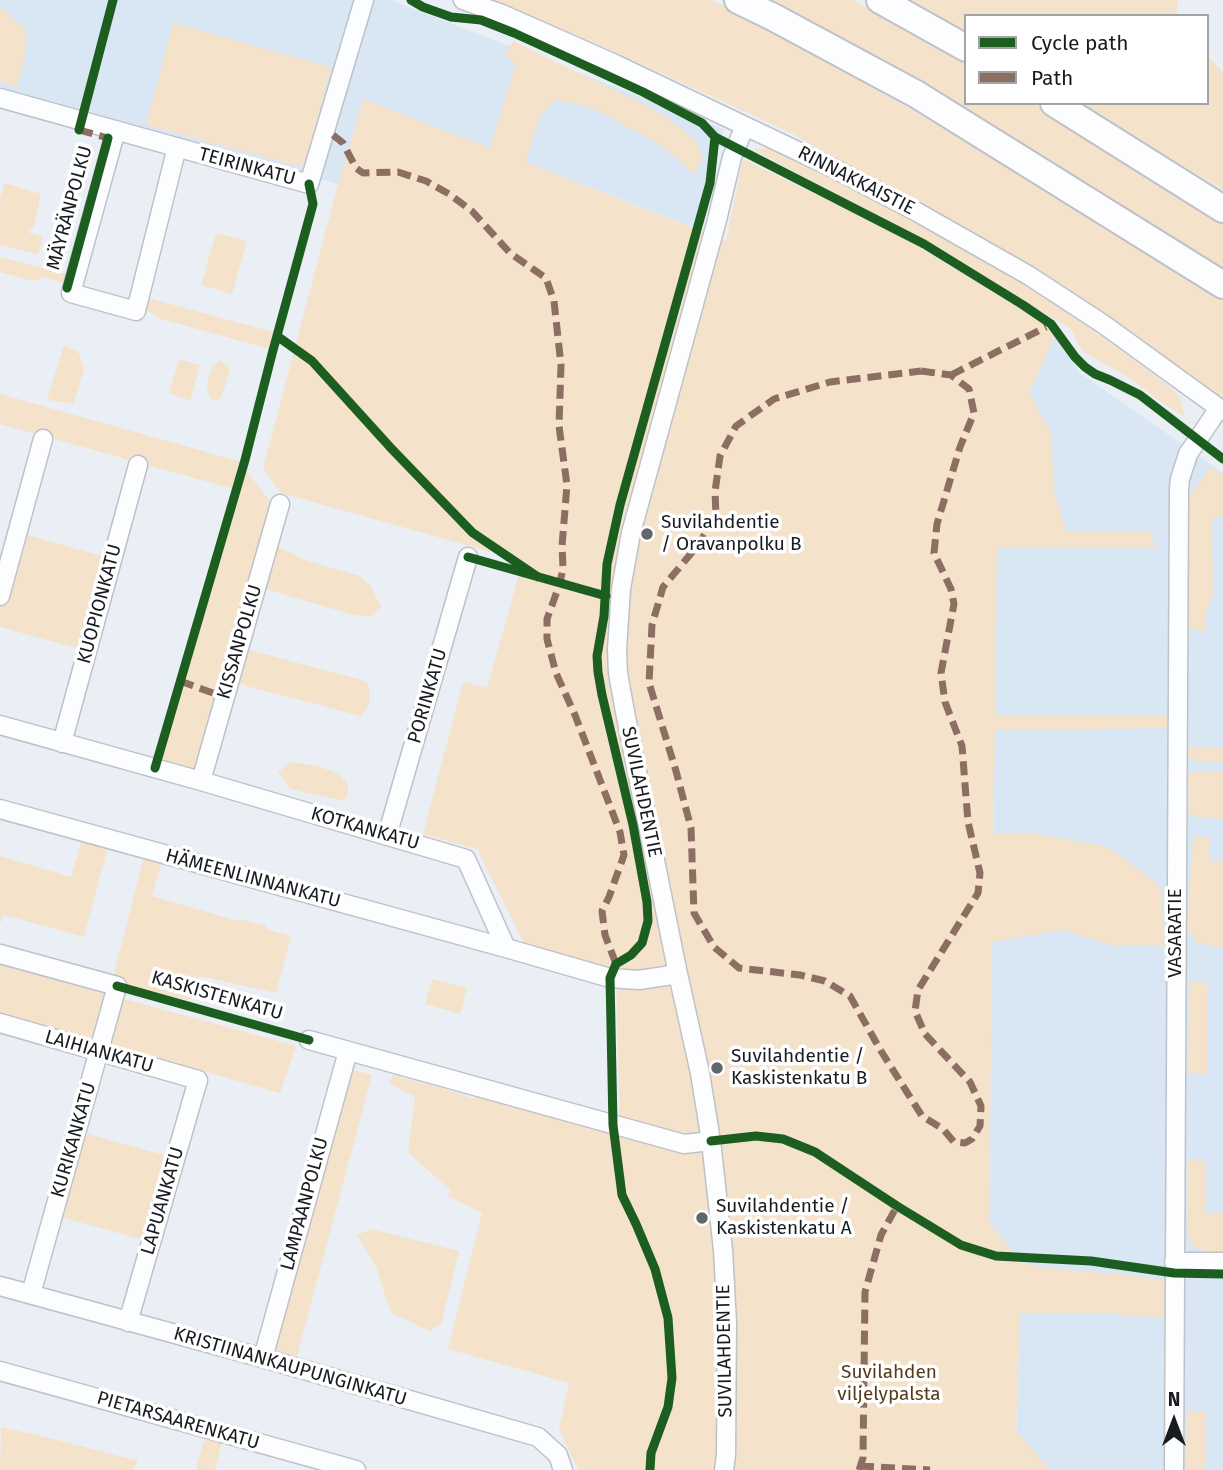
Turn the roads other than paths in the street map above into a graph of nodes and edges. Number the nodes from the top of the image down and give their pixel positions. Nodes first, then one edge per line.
1 (364, 0) edge
2 (463, 0) edge
3 (738, 0) edge
4 (880, 0) edge
5 (964, 47) edge
6 (0, 98) edge
7 (1057, 105) edge
8 (745, 126) junction
9 (116, 130) junction
10 (177, 147) junction
11 (1223, 209) edge
12 (1223, 285) edge
13 (1221, 409) edge
14 (43, 439) dead end
15 (138, 465) dead end
16 (280, 504) dead end
17 (468, 557) dead end
18 (0, 596) edge
19 (0, 726) edge
20 (62, 743) junction
21 (201, 781) junction
22 (0, 809) edge
23 (387, 836) junction
24 (506, 948) junction
25 (0, 954) edge
26 (678, 974) junction
27 (0, 1023) edge
28 (309, 1040) dead end
29 (348, 1051) junction
30 (99, 1052) junction
31 (198, 1080) joint
32 (711, 1141) junction
33 (1174, 1262) junction
34 (1223, 1262) edge
35 (0, 1286) edge
36 (31, 1294) junction
37 (128, 1322) junction
38 (263, 1358) junction
39 (0, 1371) edge
40 (356, 1470) edge
41 (563, 1470) edge
42 (724, 1470) edge
43 (1174, 1470) edge

1 - 10 street, TEIRINKATU
2 - 8 street, RINNAKKAISTIE
3 - 12 highway
4 - 5 highway
6 - 9 street, TEIRINKATU
7 - 11 highway
8 - 13 street, RINNAKKAISTIE
8 - 26 street, SUVILAHDENTIE
9 - 10 street, TEIRINKATU
9 - 10 street
13 - 33 street, VASARATIE
14 - 18 street
15 - 20 street, KUOPIONKATU
16 - 21 street, KISSANPOLKU
17 - 23 street, PORINKATU
19 - 20 street, KOTKANKATU
20 - 21 street, KOTKANKATU
21 - 23 street, KOTKANKATU
22 - 24 street, HÄMEENLINNANKATU
23 - 24 street, KOTKANKATU
24 - 26 street
25 - 30 street, KURIKANKATU
26 - 32 street, SUVILAHDENTIE
27 - 30 street, LAIHIANKATU
28 - 29 street
29 - 32 street
29 - 38 street, LAMPAANPOLKU
30 - 31 street, LAIHIANKATU
30 - 36 street, KURIKANKATU
31 - 37 street, LAPUANKATU
32 - 42 street, SUVILAHDENTIE
33 - 34 street
33 - 43 street, VASARATIE
35 - 36 street, KRISTIINANKAUPUNGINKATU
36 - 37 street, KRISTIINANKAUPUNGINKATU
37 - 38 street, KRISTIINANKAUPUNGINKATU
38 - 41 street, KRISTIINANKAUPUNGINKATU
39 - 40 street, PIETARSAARENKATU

